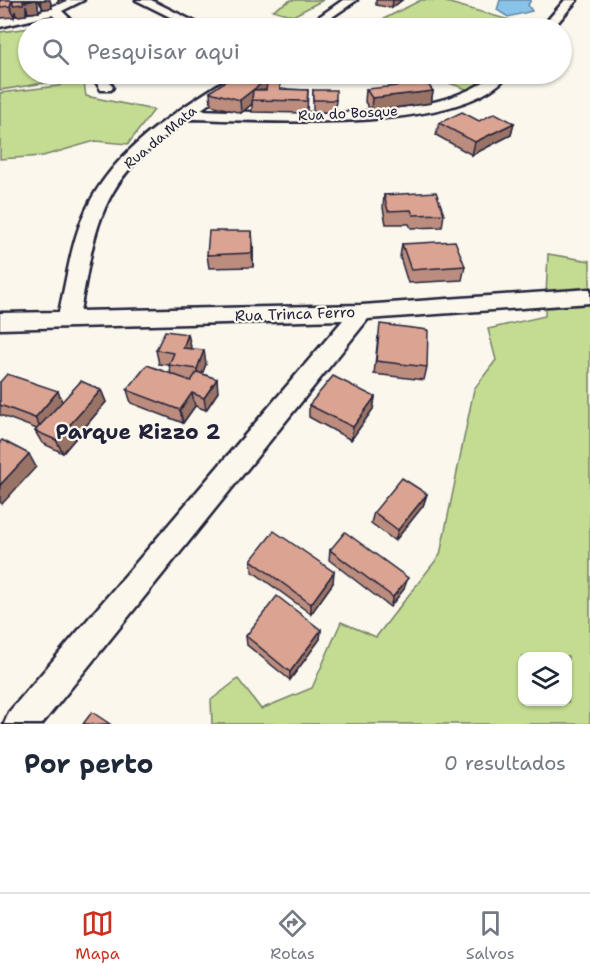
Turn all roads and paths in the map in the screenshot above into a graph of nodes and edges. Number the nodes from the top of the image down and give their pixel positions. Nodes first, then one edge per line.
1 (78, 0) edge
2 (142, 0) edge
3 (351, 0) edge
4 (571, 0) edge
5 (54, 10) junction
6 (30, 18) edge
7 (63, 18) edge
8 (180, 18) edge
9 (324, 18) edge
10 (556, 18) edge
11 (18, 20) edge
12 (0, 22) edge
13 (104, 84) edge
14 (229, 84) edge
15 (491, 84) edge
16 (106, 87) dead end
17 (185, 114) junction
18 (590, 296) edge
19 (362, 312) junction
20 (68, 320) junction
21 (0, 321) edge
22 (23, 321) junction
23 (0, 341) edge
24 (21, 724) edge

1 - 5 street
2 - 8 street
3 - 9 street
4 - 10 street
5 - 6 street
5 - 7 street
11 - 12 street
13 - 16 street
14 - 17 street, Rua da Mata
15 - 17 street, Rua do Bosque
17 - 20 street, Rua da Mata
18 - 19 street, Rua Trinca Ferro
19 - 20 street, Rua Trinca Ferro
19 - 24 street
20 - 22 street, Rua Trinca Ferro
21 - 22 street, Rua Trinca Ferro
22 - 23 street

